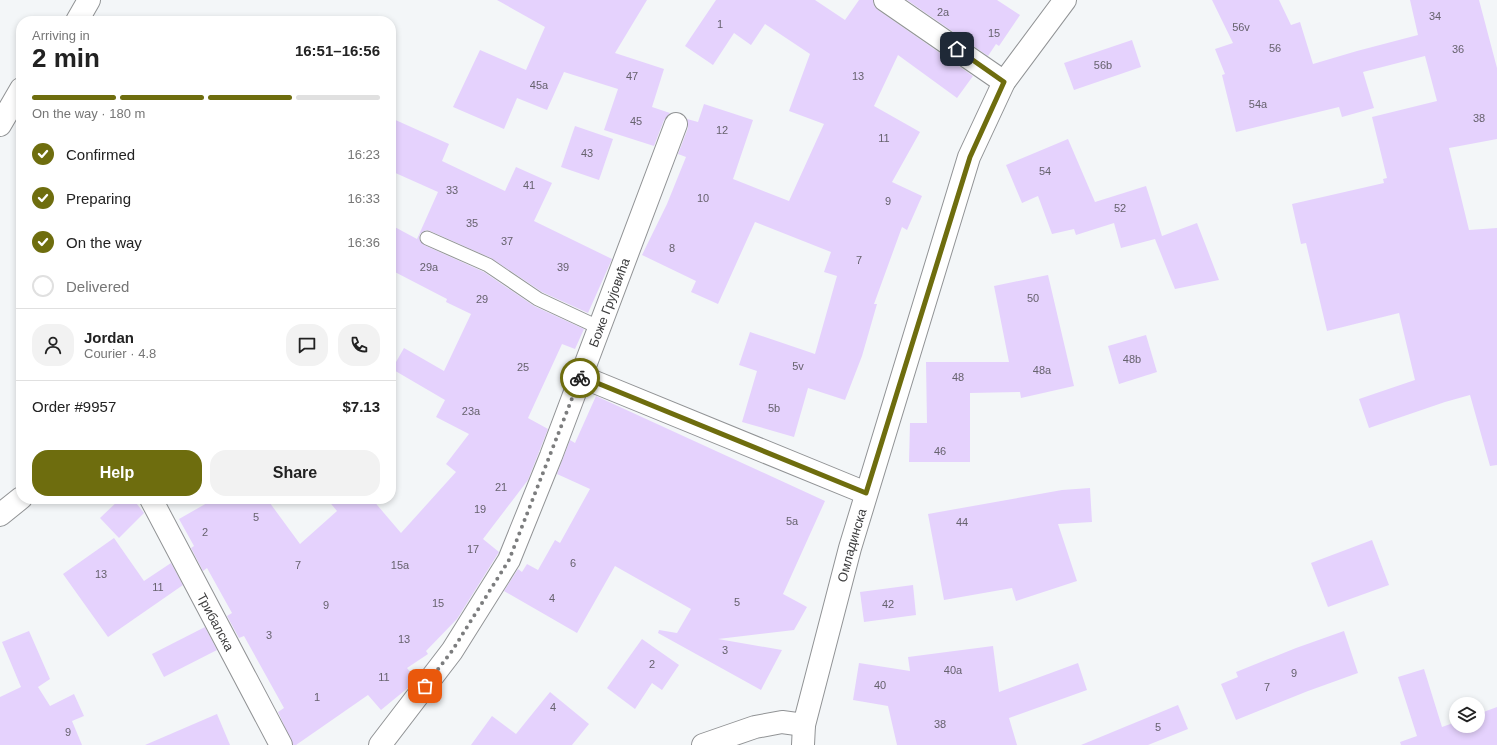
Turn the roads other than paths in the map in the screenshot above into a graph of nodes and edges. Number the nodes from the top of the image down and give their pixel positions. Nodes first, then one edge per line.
1 (89, 0) edge
2 (885, 0) edge
3 (1065, 0) edge
4 (81, 16) edge
5 (1004, 82) junction
6 (16, 97) edge
7 (0, 124) edge
8 (676, 124) dead end
9 (427, 238) dead end
10 (598, 327) junction
11 (580, 376) junction
12 (866, 493) junction
13 (16, 502) edge
14 (155, 504) edge
15 (0, 515) edge
16 (804, 735) edge
17 (281, 745) edge
18 (380, 745) edge
19 (703, 745) edge

1 - 4 street
2 - 5 street
3 - 5 street, Омладинска
5 - 12 street, Омладинска
6 - 7 street
8 - 10 street, Боже Грујовића
9 - 10 lane
10 - 11 street, Боже Грујовића
11 - 12 street
11 - 18 street, Боже Грујовића
12 - 16 street, Омладинска
13 - 15 street
14 - 17 street, Трибалска
16 - 19 street

